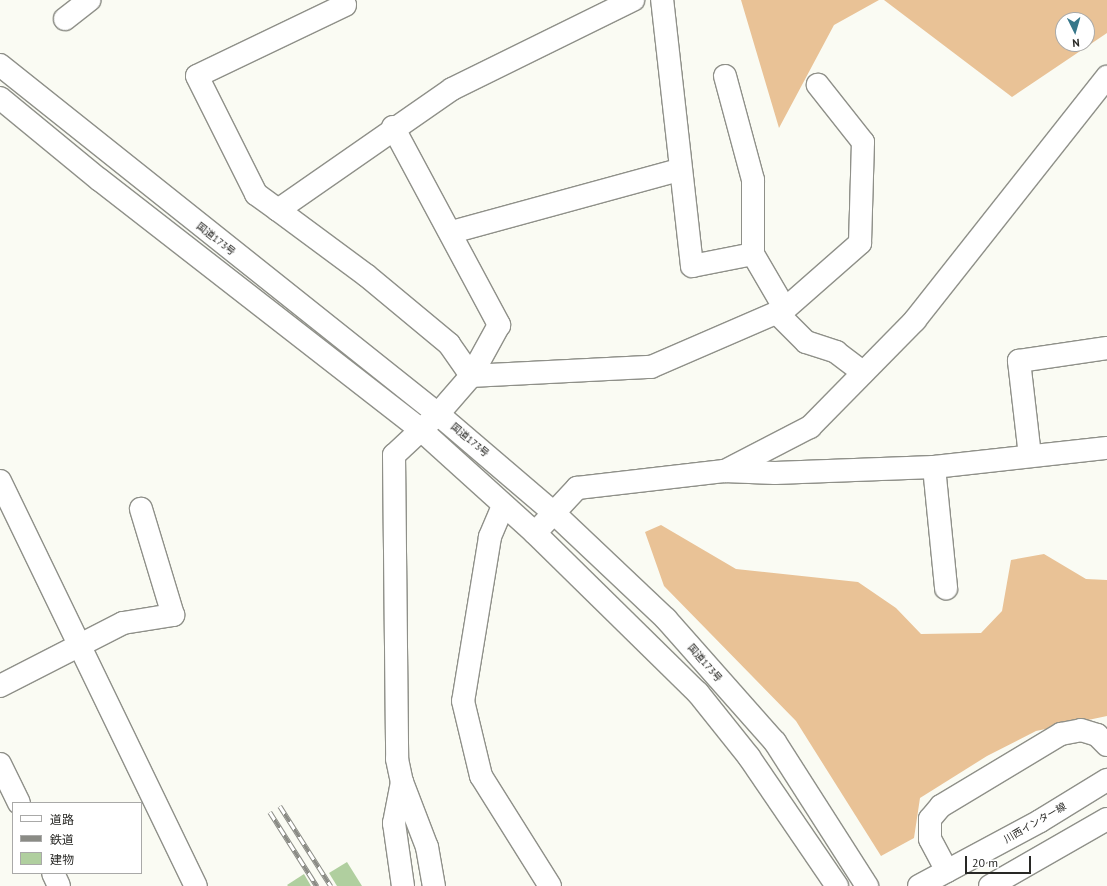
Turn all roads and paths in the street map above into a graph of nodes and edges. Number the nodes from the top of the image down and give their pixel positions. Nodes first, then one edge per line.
1 (89, 0) edge
2 (633, 0) edge
3 (662, 0) edge
4 (347, 2) edge
5 (65, 19) dead end
6 (0, 66) edge
7 (725, 76) dead end
8 (1107, 77) edge
9 (818, 84) dead end
10 (0, 98) edge
11 (393, 127) junction
12 (678, 170) junction
13 (278, 210) junction
14 (452, 232) junction
15 (753, 254) junction
16 (781, 311) junction
17 (1107, 348) edge
18 (863, 372) junction
19 (471, 376) junction
20 (438, 414) junction
21 (420, 430) junction
22 (1107, 448) edge
23 (1030, 456) junction
24 (934, 467) junction
25 (724, 471) junction
26 (0, 481) edge
27 (503, 506) junction
28 (140, 509) dead end
29 (554, 513) junction
30 (535, 533) junction
31 (946, 588) dead end
32 (81, 646) junction
33 (0, 686) edge
34 (1107, 745) edge
35 (0, 764) edge
36 (1107, 780) edge
37 (402, 782) junction
38 (19, 802) edge
39 (1107, 819) edge
40 (948, 870) junction
41 (53, 874) edge
42 (59, 886) edge
43 (196, 886) edge
44 (403, 886) edge
45 (434, 886) edge
46 (550, 886) edge
47 (837, 886) edge
48 (867, 886) edge
49 (919, 886) edge
50 (990, 886) edge

1 - 5 main road
2 - 11 main road
3 - 12 main road
4 - 13 main road
6 - 20 main road, 国道173号
7 - 15 main road
8 - 18 main road
9 - 16 main road
10 - 21 main road
11 - 13 main road
11 - 14 main road
12 - 14 main road
12 - 15 main road
13 - 19 main road
14 - 19 main road
15 - 16 main road
16 - 18 main road
16 - 19 main road
17 - 23 main road
18 - 25 main road
19 - 20 main road
20 - 21 main road
20 - 29 main road, 国道173号
21 - 27 main road
21 - 37 main road
22 - 23 main road
23 - 24 main road
24 - 25 main road
24 - 31 main road
25 - 29 main road
26 - 32 main road
27 - 30 main road
27 - 46 main road
28 - 32 main road
29 - 30 main road
29 - 48 main road, 国道173号
30 - 47 main road
32 - 33 main road
32 - 43 main road
34 - 40 main road
35 - 38 main road
36 - 40 main road, 川西インター線
37 - 44 main road
37 - 45 main road
39 - 50 main road
40 - 49 main road, 川西インター線
41 - 42 main road

